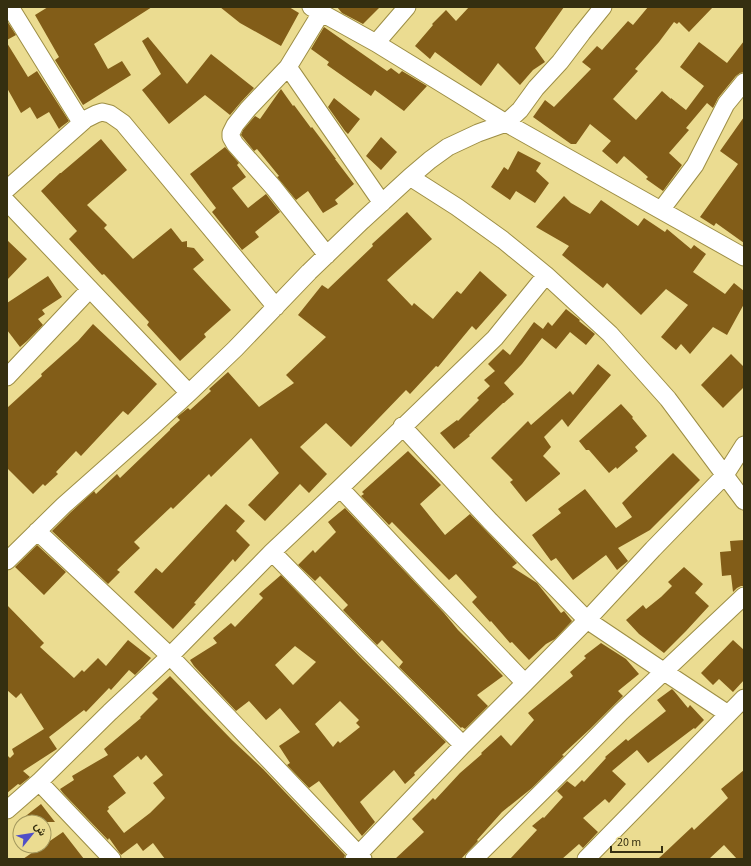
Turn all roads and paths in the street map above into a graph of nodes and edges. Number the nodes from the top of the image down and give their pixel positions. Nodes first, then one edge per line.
1 (10, 7) edge
2 (407, 7) edge
3 (604, 7) edge
4 (316, 10) edge
5 (376, 43) junction
6 (288, 66) junction
7 (744, 82) edge
8 (81, 122) junction
9 (506, 123) junction
10 (410, 177) junction
11 (7, 189) edge
12 (7, 202) edge
13 (382, 203) junction
14 (661, 210) junction
15 (327, 255) junction
16 (744, 257) edge
17 (546, 275) junction
18 (90, 289) junction
19 (276, 307) junction
20 (7, 377) edge
21 (189, 393) junction
22 (402, 426) junction
23 (744, 445) edge
24 (725, 475) junction
25 (340, 488) junction
26 (744, 501) edge
27 (37, 531) junction
28 (272, 552) junction
29 (7, 561) edge
30 (744, 596) edge
31 (587, 620) junction
32 (170, 656) junction
33 (663, 671) junction
34 (525, 683) junction
35 (744, 698) edge
36 (728, 714) junction
37 (463, 745) junction
38 (39, 782) junction
39 (7, 810) edge
40 (359, 857) edge
41 (112, 859) edge
42 (474, 859) edge
43 (587, 859) edge

1 - 8 street
2 - 5 street
3 - 9 street
4 - 5 street
4 - 6 street
5 - 9 street
6 - 13 street
6 - 15 street
7 - 14 street
8 - 11 street
8 - 19 street
9 - 10 street
9 - 14 street
10 - 13 street
10 - 17 street
12 - 18 street
13 - 15 street
14 - 16 street
15 - 19 street
17 - 22 street
17 - 24 street
18 - 20 street
18 - 21 street
19 - 21 street
21 - 27 street
22 - 25 street
22 - 31 street
23 - 24 street
24 - 26 street
24 - 31 street
25 - 28 street
25 - 34 street
27 - 29 street
27 - 32 street
28 - 32 street
28 - 37 street
30 - 33 street
31 - 33 street
31 - 34 street
32 - 38 street
32 - 40 street
33 - 36 street
33 - 42 street
34 - 37 street
35 - 36 street
36 - 43 street
37 - 40 street
38 - 39 street
38 - 41 street

